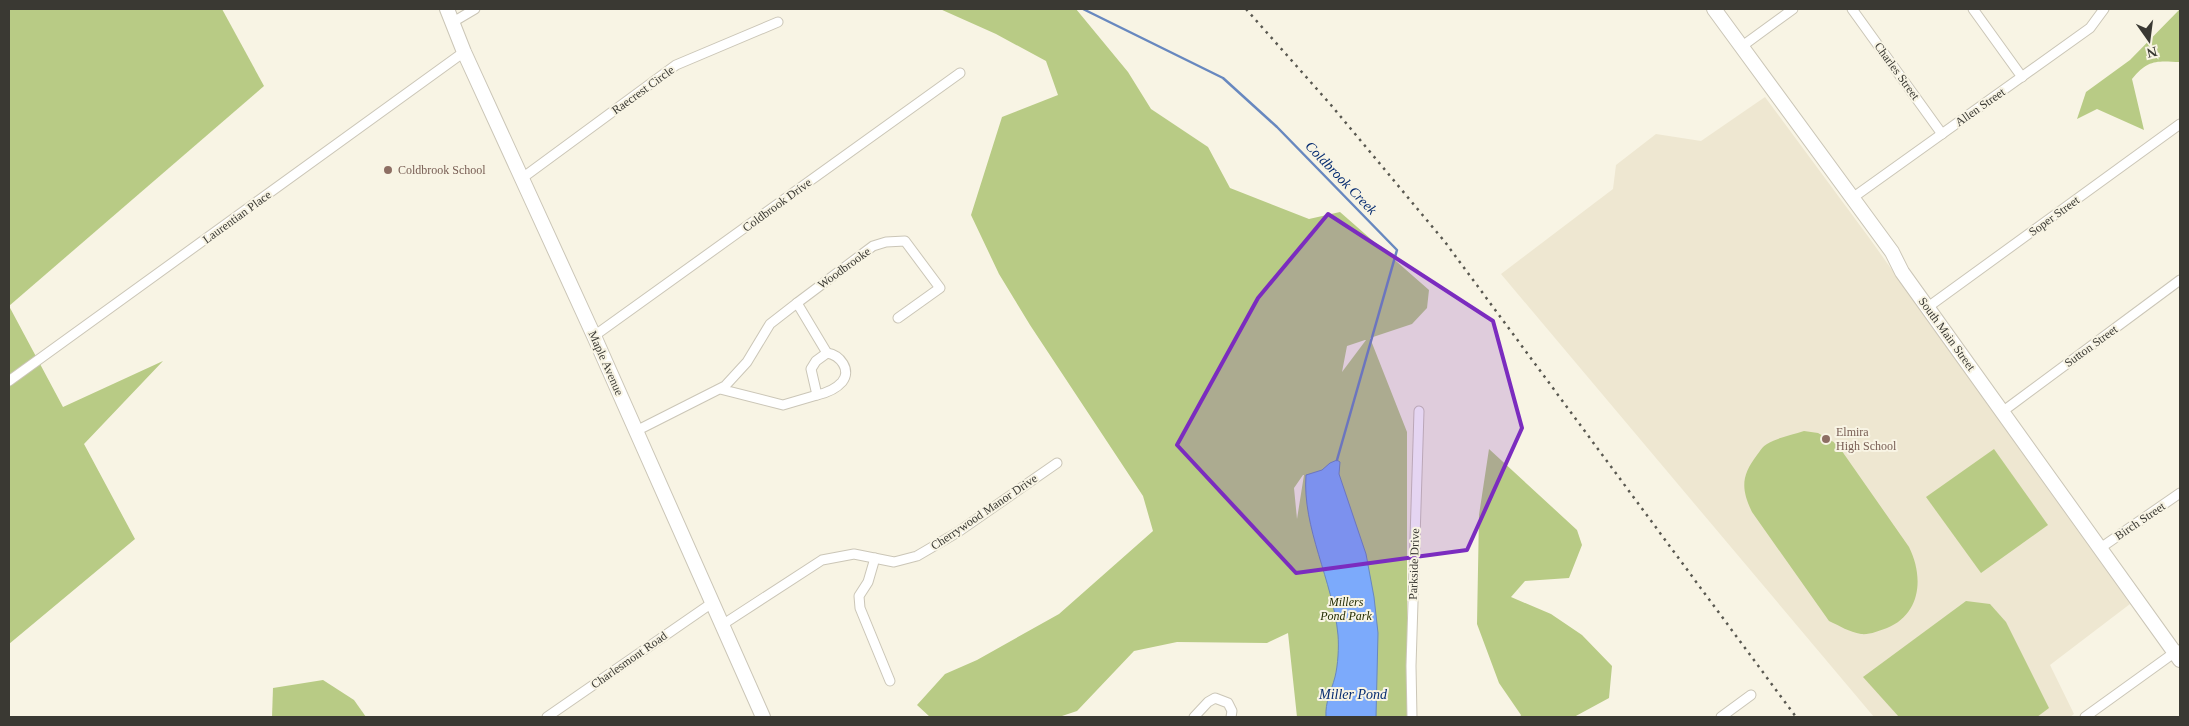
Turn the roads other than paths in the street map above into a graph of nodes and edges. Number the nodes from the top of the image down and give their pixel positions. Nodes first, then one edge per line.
1 (447, 9) edge
2 (475, 9) edge
3 (1714, 9) edge
4 (1792, 9) edge
5 (1852, 9) edge
6 (1973, 9) edge
7 (2104, 9) edge
8 (453, 22) junction
9 (778, 22) dead end
10 (1741, 46) junction
11 (464, 52) junction
12 (960, 74) dead end
13 (2022, 77) junction
14 (2180, 124) edge
15 (1942, 134) junction
16 (521, 179) junction
17 (1852, 199) junction
18 (2180, 280) edge
19 (797, 303) junction
20 (1928, 307) junction
21 (898, 318) dead end
22 (594, 336) junction
23 (827, 353) junction
24 (9, 381) edge
25 (720, 389) junction
26 (817, 394) junction
27 (1419, 410) dead end
28 (2002, 412) junction
29 (636, 431) junction
30 (1057, 463) dead end
31 (2180, 493) edge
32 (2099, 549) junction
33 (875, 558) junction
34 (712, 603) junction
35 (722, 625) junction
36 (2178, 654) edge
37 (890, 681) dead end
38 (1751, 695) dead end
39 (547, 717) edge
40 (763, 717) edge
41 (1194, 717) edge
42 (1231, 717) edge
43 (1412, 717) edge
44 (1721, 717) edge
45 (2085, 717) edge

1 - 8 street, Maple Avenue
2 - 8 street
3 - 10 street, South Main Street
4 - 10 street
5 - 15 street, Charles Street
6 - 13 street
7 - 13 street, Allen Street
8 - 11 street, Maple Avenue
9 - 16 street, Raecrest Circle
10 - 17 street, South Main Street
11 - 16 street, Maple Avenue
11 - 24 street, Laurentian Place
12 - 22 street, Coldbrook Drive
13 - 15 street, Allen Street
14 - 20 street, Soper Street
15 - 17 street, Allen Street
16 - 22 street, Maple Avenue
17 - 20 street, South Main Street
18 - 28 street, Sutton Street
19 - 21 street, Woodbrooke
19 - 23 street
19 - 25 street, Woodbrooke
20 - 28 street, South Main Street
22 - 29 street, Maple Avenue
23 - 26 street
23 - 26 street
25 - 26 street
25 - 29 street, Woodbrooke
27 - 43 street, Parkside Drive
28 - 32 street, South Main Street
29 - 34 street, Maple Avenue
30 - 33 street, Cherrywood Manor Drive
31 - 32 street, Birch Street
32 - 36 street, South Main Street
33 - 35 street, Cherrywood Manor Drive
33 - 37 street
34 - 35 street, Maple Avenue
34 - 39 street, Charlesmont Road
35 - 40 street, Maple Avenue
36 - 45 street
38 - 44 street
41 - 42 street

